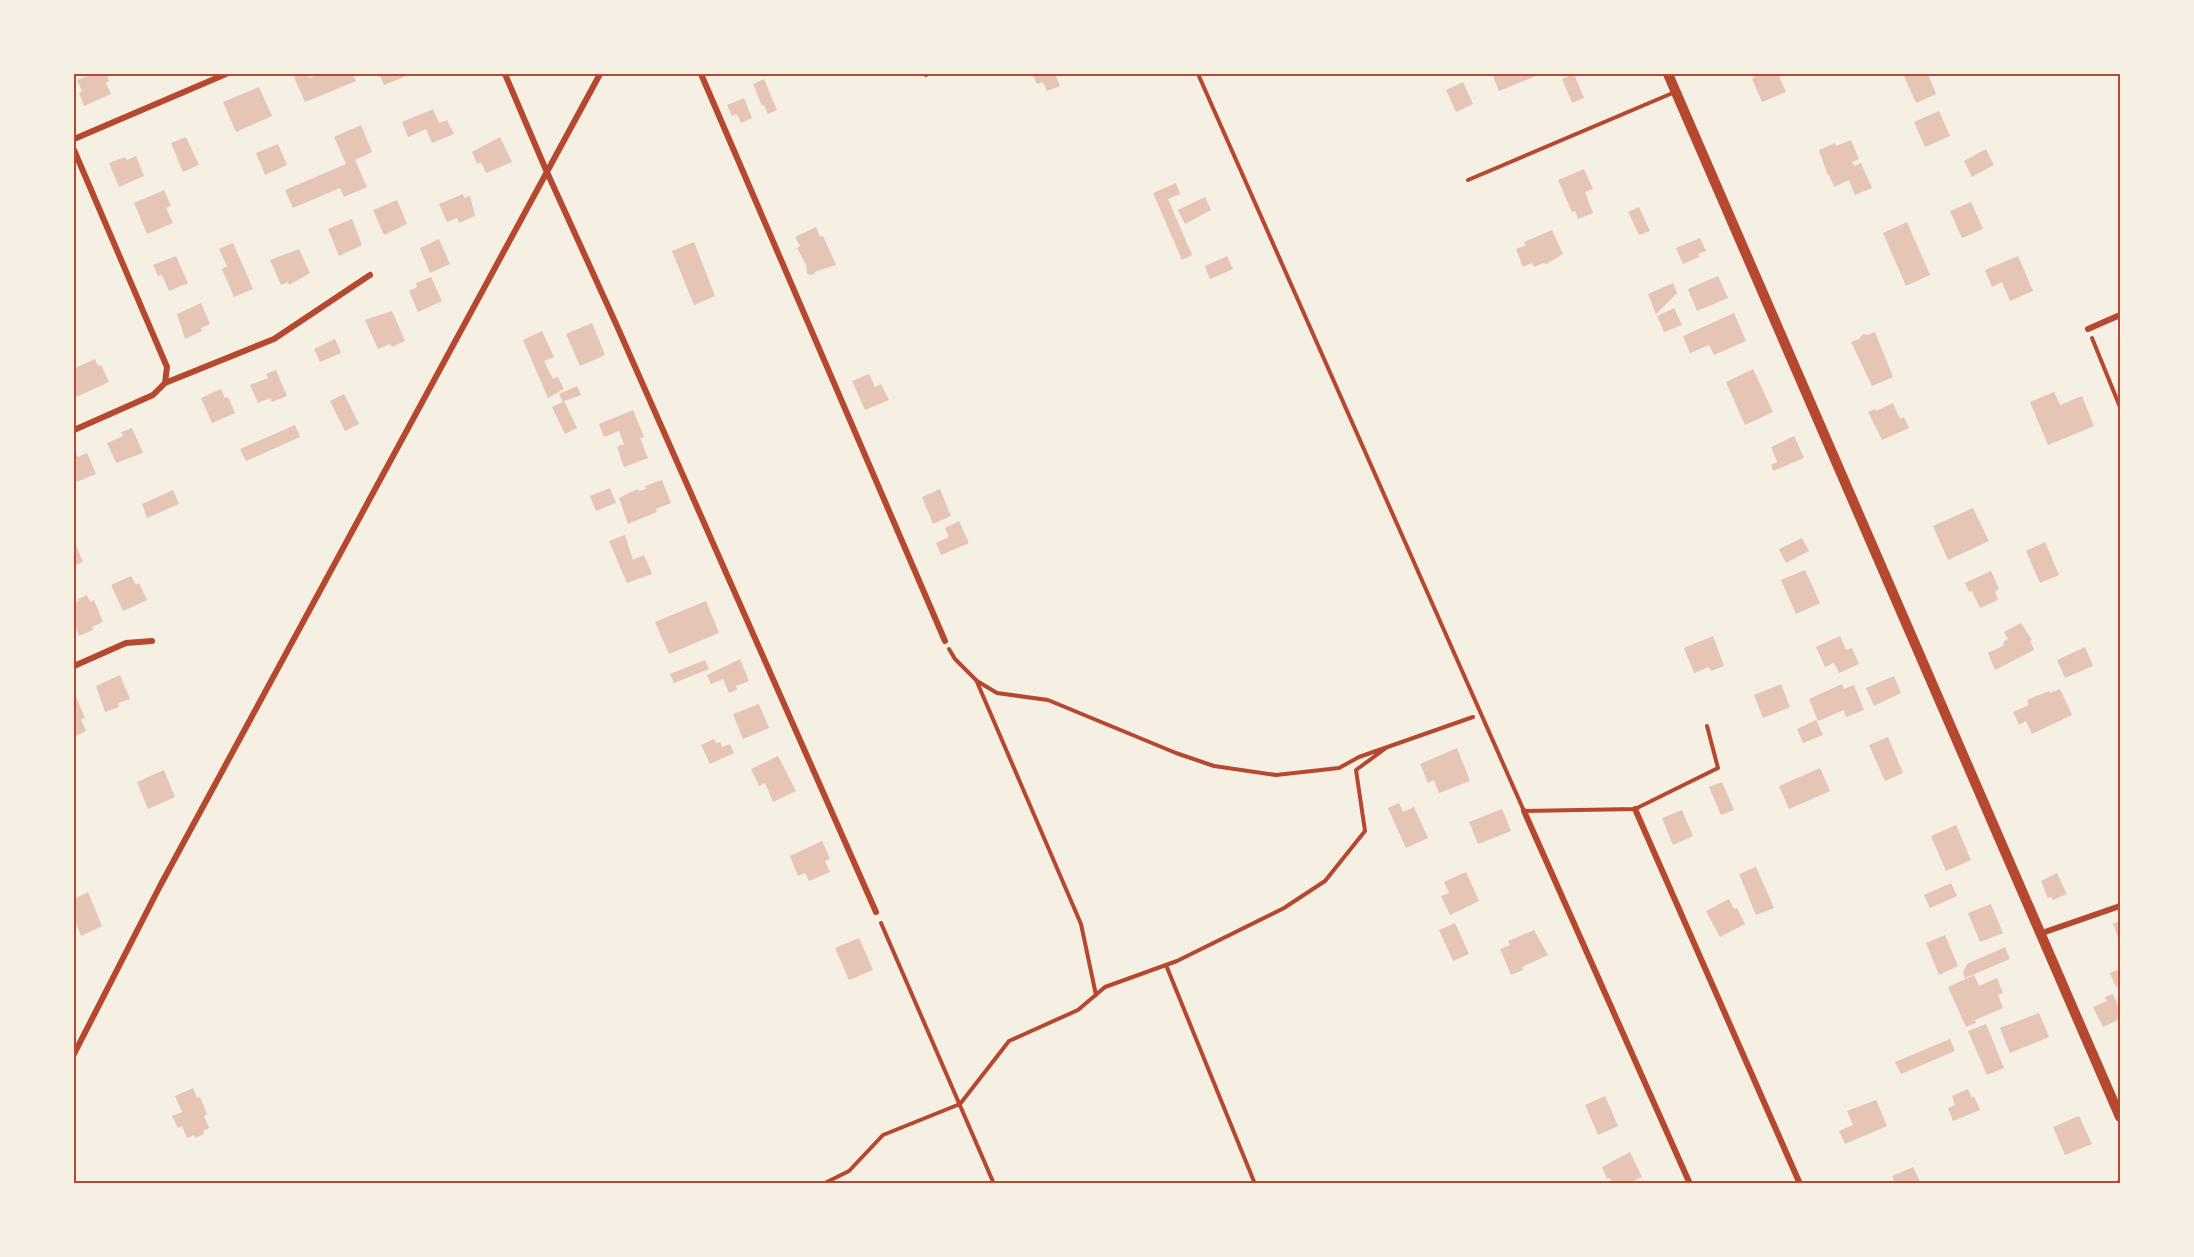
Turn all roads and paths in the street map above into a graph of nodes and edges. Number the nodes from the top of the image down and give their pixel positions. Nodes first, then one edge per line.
1 (226, 74) edge
2 (505, 74) edge
3 (600, 74) edge
4 (701, 74) edge
5 (1198, 74) edge
6 (1668, 74) edge
7 (1676, 91) junction
8 (74, 139) edge
9 (74, 150) edge
10 (546, 170) junction
11 (1468, 180) dead end
12 (370, 275) dead end
13 (2121, 315) edge
14 (2088, 329) joint
15 (165, 383) junction
16 (2121, 407) edge
17 (74, 430) edge
18 (152, 641) dead end
19 (945, 641) joint
20 (74, 666) edge
21 (977, 681) junction
22 (1481, 713) junction
23 (1707, 726) dead end
24 (1386, 748) junction
25 (1635, 809) junction
26 (1524, 811) junction
27 (2121, 906) edge
28 (876, 912) joint
29 (2042, 933) junction
30 (1166, 965) junction
31 (1096, 995) junction
32 (74, 1054) edge
33 (960, 1104) junction
34 (2121, 1117) edge
35 (2121, 1181) edge
36 (825, 1183) edge
37 (994, 1184) edge
38 (1255, 1184) edge
39 (1690, 1184) edge
40 (1800, 1184) edge
41 (2116, 1184) edge

1 - 8 street
2 - 10 street
3 - 10 street
4 - 19 street
5 - 22 lane
6 - 7 street
7 - 11 lane
7 - 29 street
9 - 15 street
10 - 28 street
10 - 32 street
12 - 15 street
13 - 14 street
14 - 16 path
15 - 17 street
18 - 20 street
19 - 21 path
21 - 24 path
21 - 31 path
22 - 24 path
22 - 26 lane
23 - 25 lane
24 - 30 path
25 - 26 lane
25 - 40 street
26 - 39 street
27 - 29 street
28 - 33 path
29 - 34 street
30 - 31 path
30 - 38 path
31 - 33 path
33 - 36 path
33 - 37 path
35 - 41 lane

